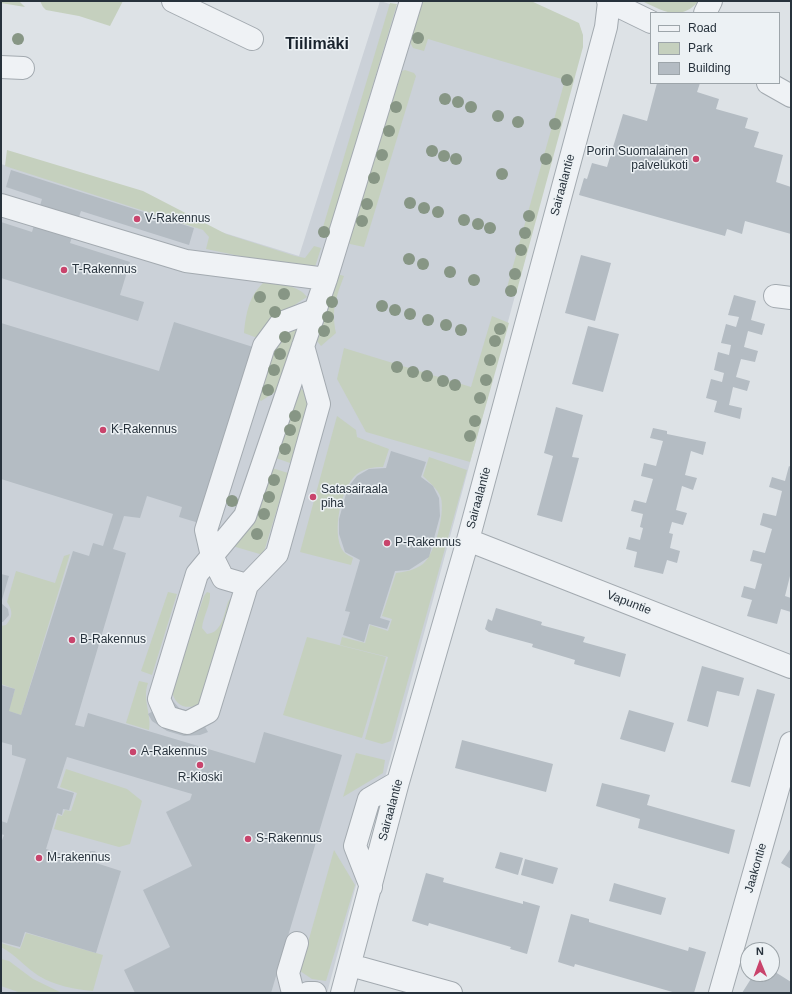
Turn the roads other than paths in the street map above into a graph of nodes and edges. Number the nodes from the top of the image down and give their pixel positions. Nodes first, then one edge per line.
1 (172, 1) edge
2 (411, 1) edge
3 (608, 1) edge
4 (711, 1) edge
5 (706, 12) edge
6 (650, 22) edge
7 (252, 39) dead end
8 (1, 67) edge
9 (23, 68) dead end
10 (770, 84) edge
11 (791, 96) edge
12 (1, 205) edge
13 (326, 279) junction
14 (315, 310) junction
15 (303, 346) junction
16 (468, 540) junction
17 (212, 556) junction
18 (247, 585) junction
19 (791, 667) edge
20 (791, 743) edge
21 (297, 942) dead end
22 (350, 965) junction
23 (293, 993) edge
24 (308, 993) edge
25 (315, 993) edge
26 (342, 993) edge
27 (451, 993) edge
28 (720, 993) edge

1 - 7 street
2 - 13 street
3 - 6 street
3 - 16 street, Sairaalantie
4 - 5 street
8 - 9 street
10 - 11 street
12 - 13 street
13 - 14 street
14 - 15 street
14 - 17 street
15 - 17 street
15 - 18 street
16 - 19 street, Vapuntie
16 - 22 street, Sairaalantie
17 - 18 street
17 - 18 street
20 - 28 street, Jaakontie
21 - 23 street
22 - 26 street, Sairaalantie
22 - 27 street
24 - 25 street

